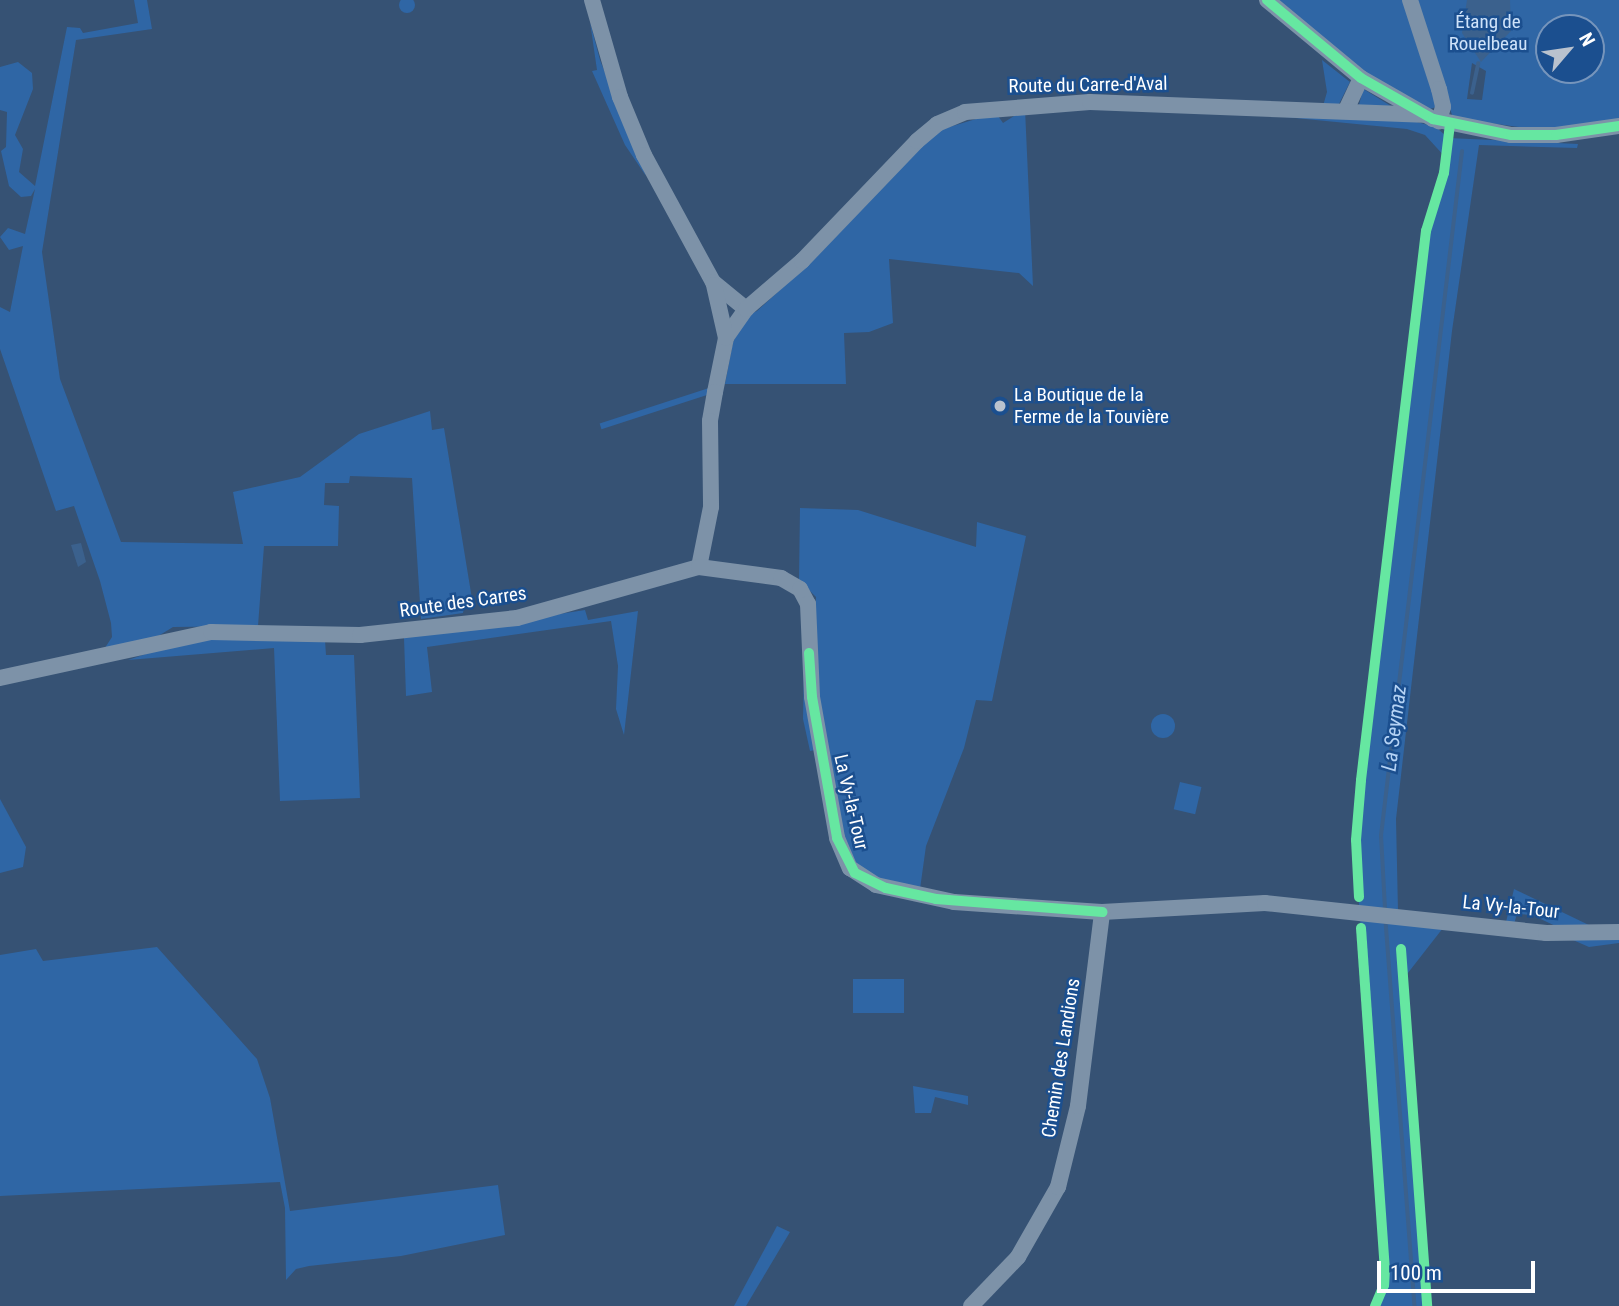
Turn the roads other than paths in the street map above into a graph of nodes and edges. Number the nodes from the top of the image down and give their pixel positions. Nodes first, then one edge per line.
1 (592, 0) edge
2 (1267, 0) edge
3 (1410, 0) edge
4 (1361, 78) junction
5 (1346, 110) junction
6 (1431, 118) junction
7 (1619, 126) edge
8 (713, 282) junction
9 (746, 309) junction
10 (726, 338) junction
11 (699, 567) junction
12 (0, 678) edge
13 (1102, 912) junction
14 (1619, 932) edge
15 (971, 1306) edge

1 - 8 street
2 - 4 street
3 - 6 street
4 - 5 street
4 - 6 street
5 - 6 street, Route du Carre-d'Aval
5 - 9 street, Route du Carre-d'Aval
6 - 7 street, Route du Carre-d'Aval
8 - 9 street
8 - 10 street
9 - 10 street
10 - 11 street
11 - 12 street, Route des Carres
11 - 13 street, La Vy-la-Tour
13 - 14 street, La Vy-la-Tour
13 - 15 street, Chemin des Landions

